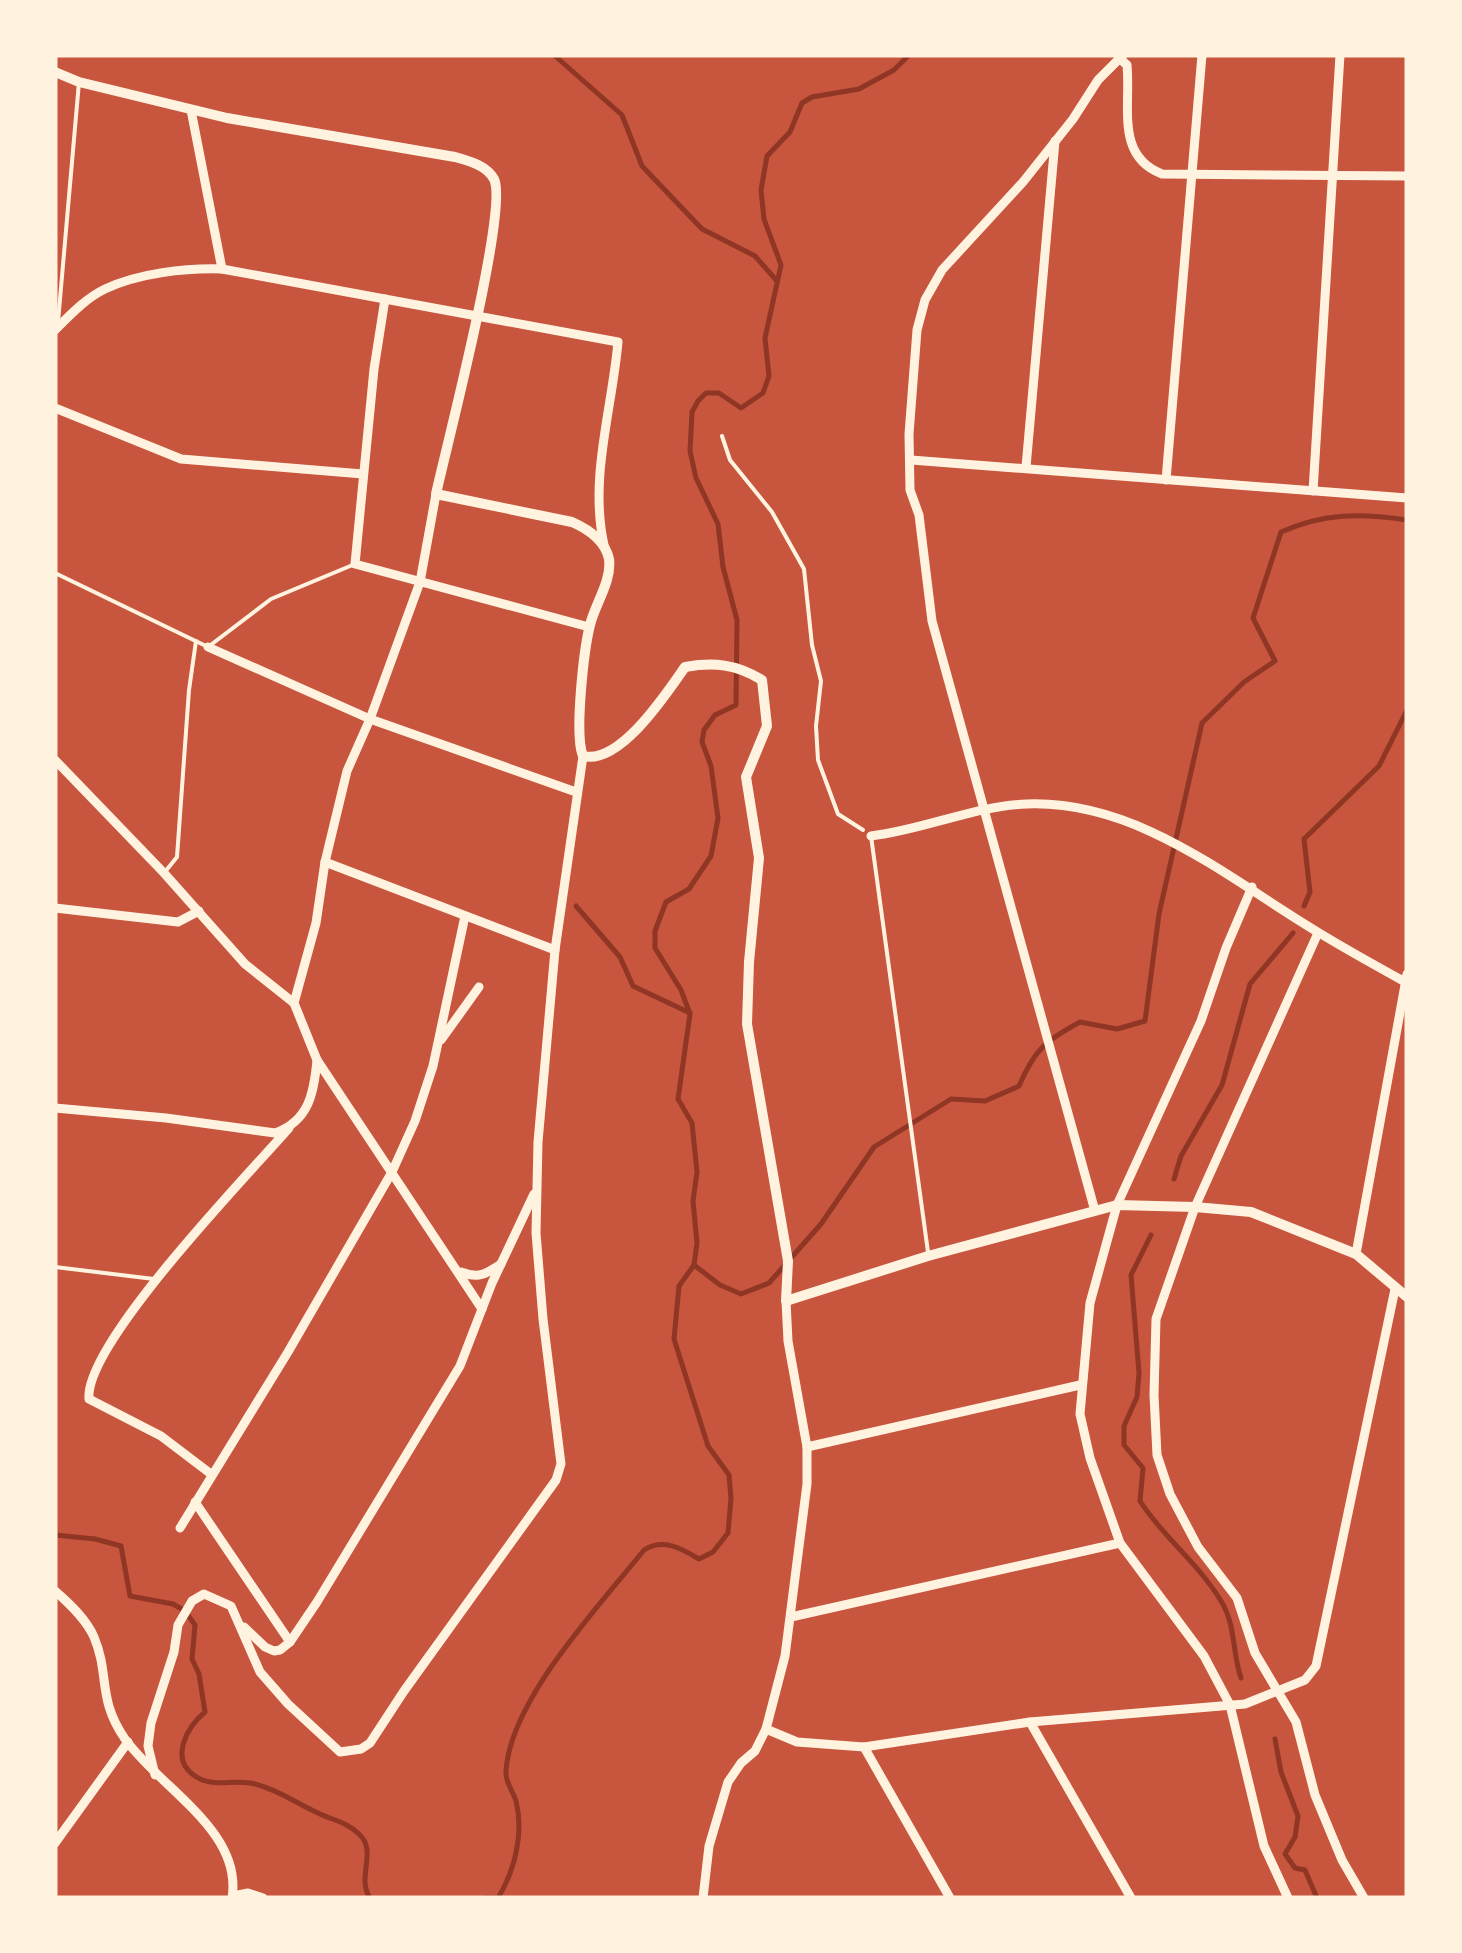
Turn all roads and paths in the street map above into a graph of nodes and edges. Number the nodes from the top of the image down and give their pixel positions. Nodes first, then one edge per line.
1 (1202, 55) edge
2 (1340, 55) edge
3 (1121, 57) edge
4 (55, 72) edge
5 (78, 82) junction
6 (192, 110) junction
7 (1055, 141) junction
8 (1192, 174) junction
9 (1334, 175) junction
10 (1407, 176) edge
11 (222, 269) junction
12 (385, 300) junction
13 (477, 316) junction
14 (56, 328) edge
15 (55, 408) edge
16 (722, 436) dead end
17 (911, 460) junction
18 (1026, 467) junction
19 (364, 474) junction
20 (1166, 480) junction
21 (1313, 491) junction
22 (436, 494) junction
23 (1407, 498) edge
24 (605, 548) junction
25 (355, 564) junction
26 (55, 573) edge
27 (420, 582) junction
28 (589, 627) junction
29 (196, 641) junction
30 (208, 647) junction
31 (370, 719) junction
32 (584, 756) junction
33 (55, 760) edge
34 (576, 792) junction
35 (986, 811) junction
36 (870, 836) junction
37 (325, 862) junction
38 (164, 873) junction
39 (1252, 887) junction
40 (55, 908) edge
41 (200, 912) junction
42 (465, 916) junction
43 (1318, 933) junction
44 (555, 950) junction
45 (1406, 979) edge
46 (479, 987) dead end
47 (294, 1003) junction
48 (439, 1042) junction
49 (317, 1060) junction
50 (55, 1108) edge
51 (289, 1128) junction
52 (392, 1172) junction
53 (537, 1186) junction
54 (1117, 1205) junction
55 (1195, 1207) junction
56 (1095, 1211) junction
57 (1356, 1254) junction
58 (928, 1256) junction
59 (502, 1264) junction
60 (55, 1267) edge
61 (459, 1271) junction
62 (154, 1279) junction
63 (1395, 1288) junction
64 (1407, 1298) edge
65 (786, 1301) junction
66 (482, 1309) junction
67 (1080, 1386) junction
68 (808, 1447) junction
69 (211, 1474) junction
70 (195, 1502) junction
71 (180, 1528) dead end
72 (1120, 1543) junction
73 (55, 1591) edge
74 (791, 1617) junction
75 (239, 1621) junction
76 (290, 1642) junction
77 (1280, 1691) junction
78 (1230, 1705) junction
79 (1030, 1722) junction
80 (766, 1729) junction
81 (128, 1742) junction
82 (864, 1748) junction
83 (155, 1776) junction
84 (55, 1843) edge
85 (232, 1897) edge
86 (263, 1898) edge
87 (703, 1898) edge
88 (949, 1898) edge
89 (1131, 1898) edge
90 (1288, 1898) edge
91 (1364, 1898) edge

1 - 8 street
2 - 9 street
3 - 7 street
3 - 8 street
4 - 5 street
5 - 6 street
5 - 14 lane
6 - 11 street
6 - 13 street
7 - 17 street
7 - 18 street
8 - 9 street
8 - 20 street
9 - 10 street
9 - 21 street
11 - 12 street
11 - 14 street
12 - 13 street
12 - 19 street
13 - 22 street
13 - 24 street
15 - 19 street
16 - 36 path
17 - 18 street
17 - 35 street
18 - 20 street
19 - 25 street
20 - 21 street
21 - 23 street
22 - 24 street
22 - 27 street
24 - 28 street
25 - 27 street
25 - 30 lane
26 - 29 lane
27 - 28 street
27 - 31 street
28 - 32 street
29 - 30 lane
29 - 38 lane
30 - 31 street
31 - 34 street
31 - 37 street
32 - 34 street
32 - 65 street
33 - 38 street
34 - 44 street
35 - 36 street
35 - 39 street
35 - 56 street
36 - 58 lane
37 - 42 street
37 - 47 street
38 - 41 street
39 - 43 street
39 - 54 street
40 - 41 street
41 - 47 street
42 - 44 street
42 - 48 street
43 - 45 street
43 - 55 street
44 - 53 street
45 - 57 street
46 - 48 street
47 - 49 street
48 - 52 street
49 - 51 street
49 - 52 street
50 - 51 street
51 - 62 street
52 - 61 street
52 - 69 street
53 - 59 street
53 - 75 street
54 - 55 street
54 - 56 street
54 - 67 street
55 - 57 street
55 - 77 street
56 - 58 street
57 - 63 street
58 - 65 street
59 - 61 street
59 - 66 street
60 - 62 lane
61 - 66 street
62 - 69 street
63 - 64 street
63 - 77 street
65 - 68 street
66 - 76 street
67 - 68 street
67 - 72 street
68 - 74 street
69 - 70 street
70 - 71 street
70 - 76 street
72 - 74 street
72 - 78 street
73 - 81 street
74 - 80 street
75 - 76 street
75 - 83 street
77 - 78 street
77 - 91 street
78 - 79 street
78 - 90 street
79 - 82 street
79 - 89 street
80 - 82 street
80 - 87 street
81 - 83 street
81 - 84 street
82 - 88 street
83 - 85 street
85 - 86 street

